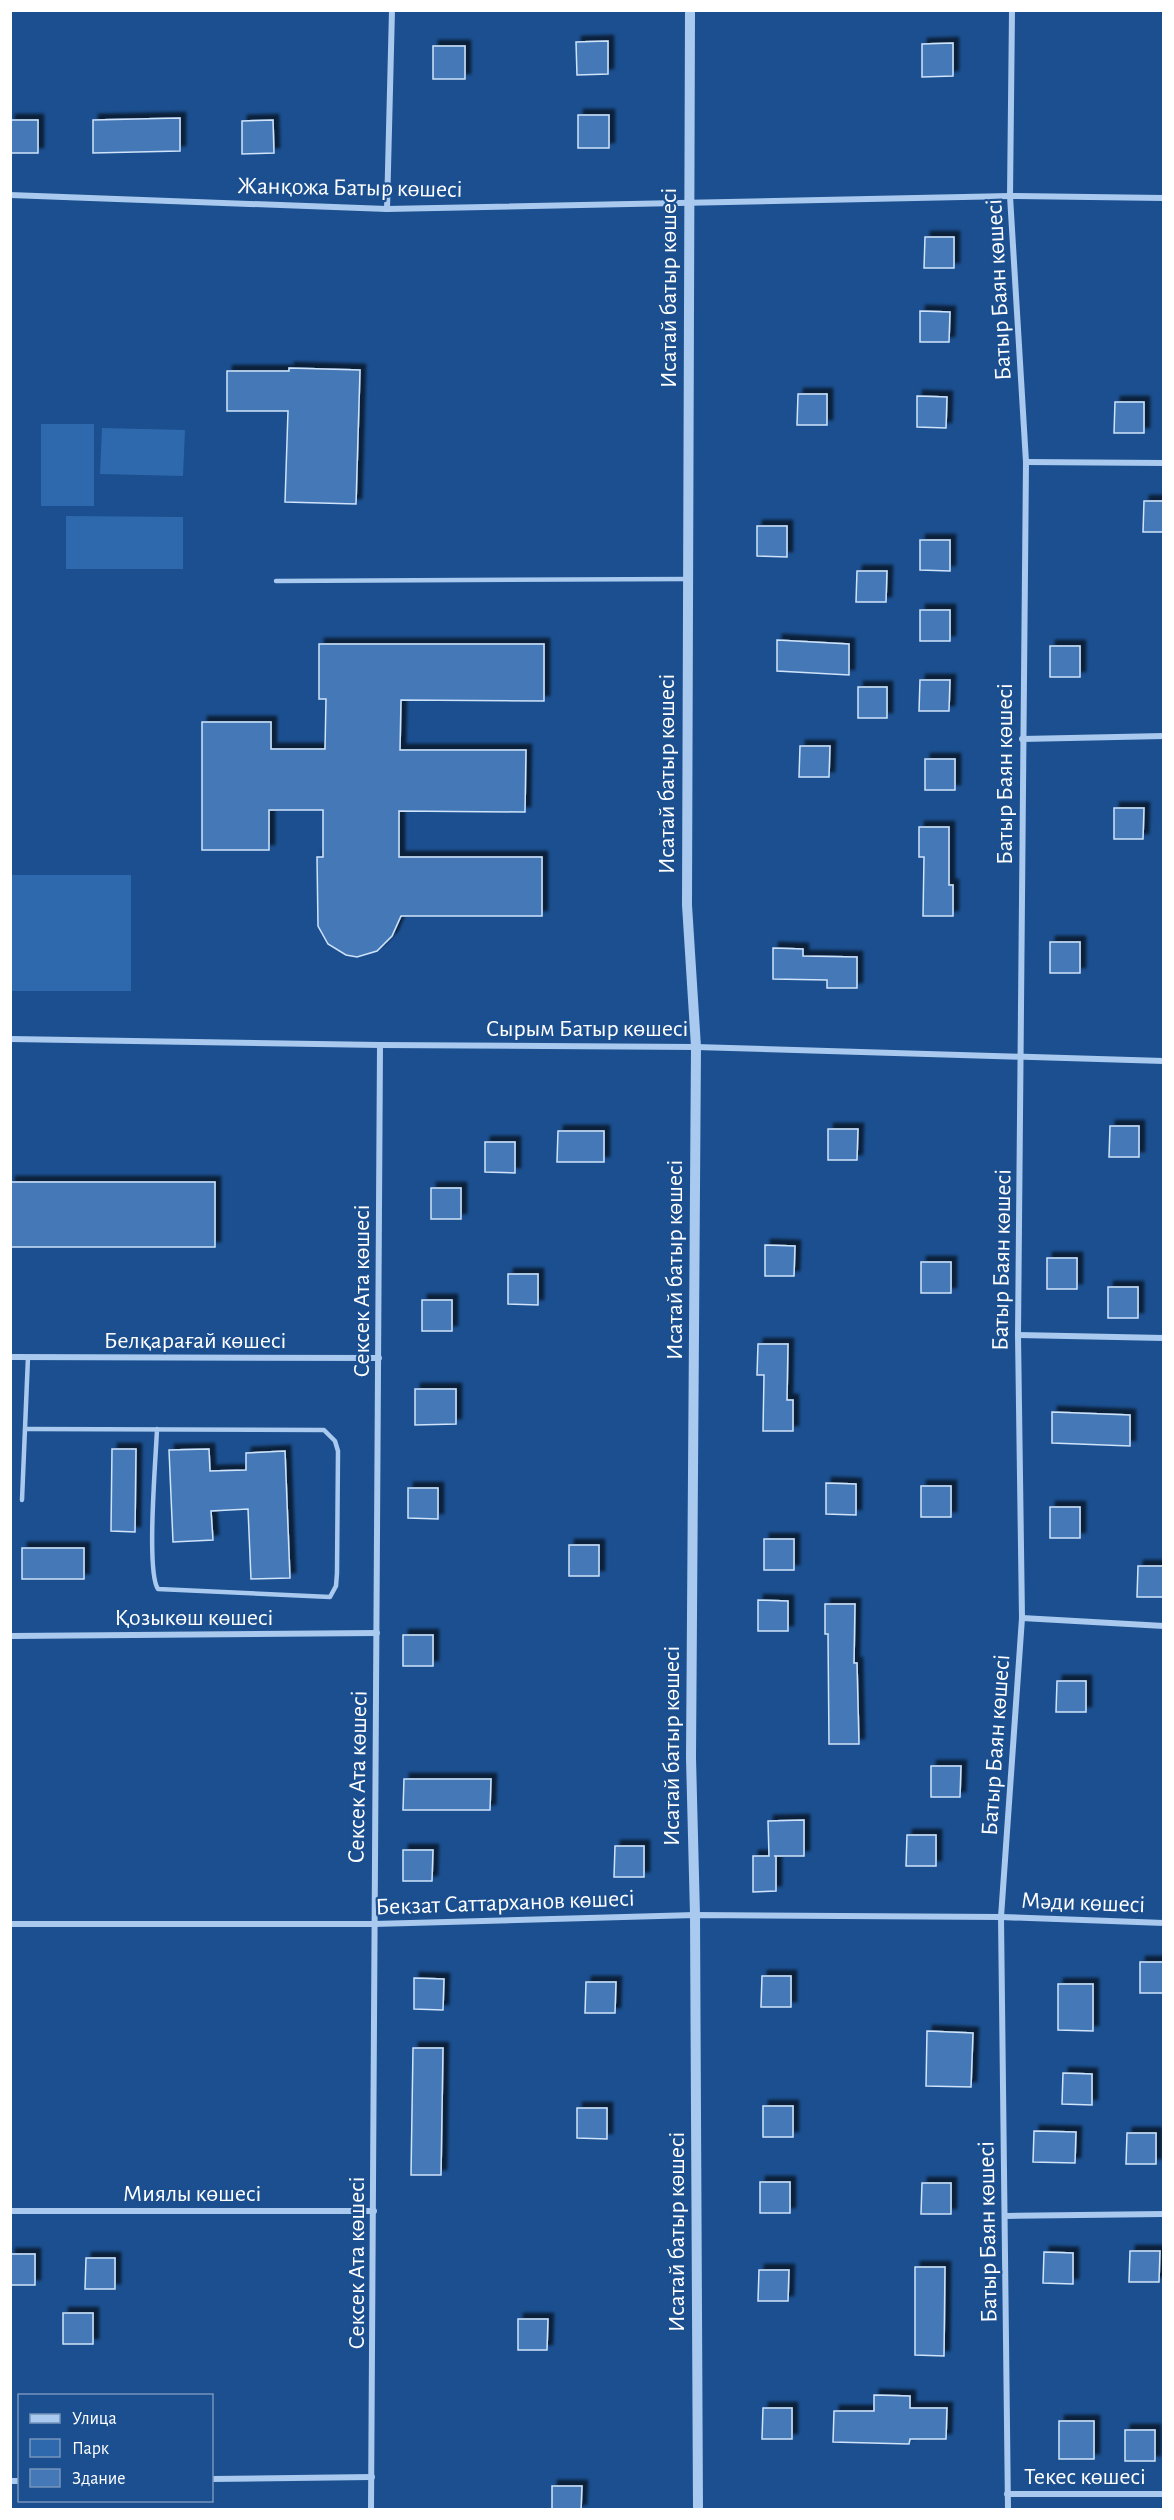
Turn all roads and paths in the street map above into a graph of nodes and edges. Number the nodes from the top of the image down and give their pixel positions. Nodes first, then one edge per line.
1 (392, 10) edge
2 (690, 10) edge
3 (1012, 10) edge
4 (10, 195) edge
5 (1010, 196) junction
6 (1164, 198) edge
7 (689, 204) junction
8 (387, 209) junction
9 (1026, 462) junction
10 (1164, 463) edge
11 (688, 579) junction
12 (276, 581) dead end
13 (1164, 736) edge
14 (1022, 739) junction
15 (10, 1039) edge
16 (380, 1046) junction
17 (696, 1047) junction
18 (1021, 1058) junction
19 (1164, 1061) edge
20 (1018, 1335) junction
21 (1164, 1338) edge
22 (10, 1357) edge
23 (28, 1358) junction
24 (379, 1358) junction
25 (26, 1429) junction
26 (157, 1429) junction
27 (22, 1500) dead end
28 (1022, 1618) junction
29 (1164, 1626) edge
30 (377, 1633) junction
31 (10, 1636) edge
32 (695, 1915) junction
33 (1001, 1917) junction
34 (1164, 1923) edge
35 (10, 1924) edge
36 (374, 1924) junction
37 (10, 2211) edge
38 (374, 2211) junction
39 (1164, 2214) edge
40 (1005, 2216) junction
41 (372, 2477) junction
42 (213, 2479) edge
43 (1007, 2494) junction
44 (1164, 2494) edge
45 (371, 2510) edge
46 (698, 2510) edge
47 (1008, 2510) edge

1 - 8 street
2 - 7 street, Исатай батыр көшесі
3 - 5 street, Батыр Баян көшесі
4 - 8 street, Жанқожа Батыр көшесі
5 - 6 street, Жанқожа Батыр көшесі
5 - 7 street, Жанқожа Батыр көшесі
5 - 9 street, Батыр Баян көшесі
7 - 8 street, Жанқожа Батыр көшесі
7 - 11 street, Исатай батыр көшесі
9 - 10 street
9 - 14 street, Батыр Баян көшесі
11 - 12 lane
11 - 17 street, Исатай батыр көшесі
13 - 14 street
14 - 18 street, Батыр Баян көшесі
15 - 16 street, Сырым Батыр көшесі
16 - 17 street, Сырым Батыр көшесі
16 - 24 street, Сексек Ата көшесі
17 - 18 street, Сырым Батыр көшесі
17 - 32 street, Исатай батыр көшесі
18 - 19 street, Сырым Батыр көшесі
18 - 20 street, Батыр Баян көшесі
20 - 21 street
20 - 28 street, Батыр Баян көшесі
22 - 23 street, Белқарағай көшесі
23 - 24 street, Белқарағай көшесі
23 - 25 lane
24 - 30 street, Сексек Ата көшесі
25 - 26 lane
25 - 27 lane
26 - 26 lane
28 - 29 street
28 - 33 street, Батыр Баян көшесі
30 - 31 street, Қозыкөш көшесі
30 - 36 street, Сексек Ата көшесі
32 - 33 street, Бекзат Саттарханов көшесі
32 - 36 street, Бекзат Саттарханов көшесі
32 - 46 street, Исатай батыр көшесі
33 - 34 street, Мәди көшесі
33 - 40 street, Батыр Баян көшесі
35 - 36 street, Бекзат Саттарханов көшесі
36 - 38 street, Сексек Ата көшесі
37 - 38 street, Миялы көшесі
38 - 41 street, Сексек Ата көшесі
39 - 40 street
40 - 43 street, Батыр Баян көшесі
41 - 42 street
41 - 45 street, Сексек Ата көшесі
43 - 44 street, Текес көшесі
43 - 47 street, Батыр Баян көшесі

